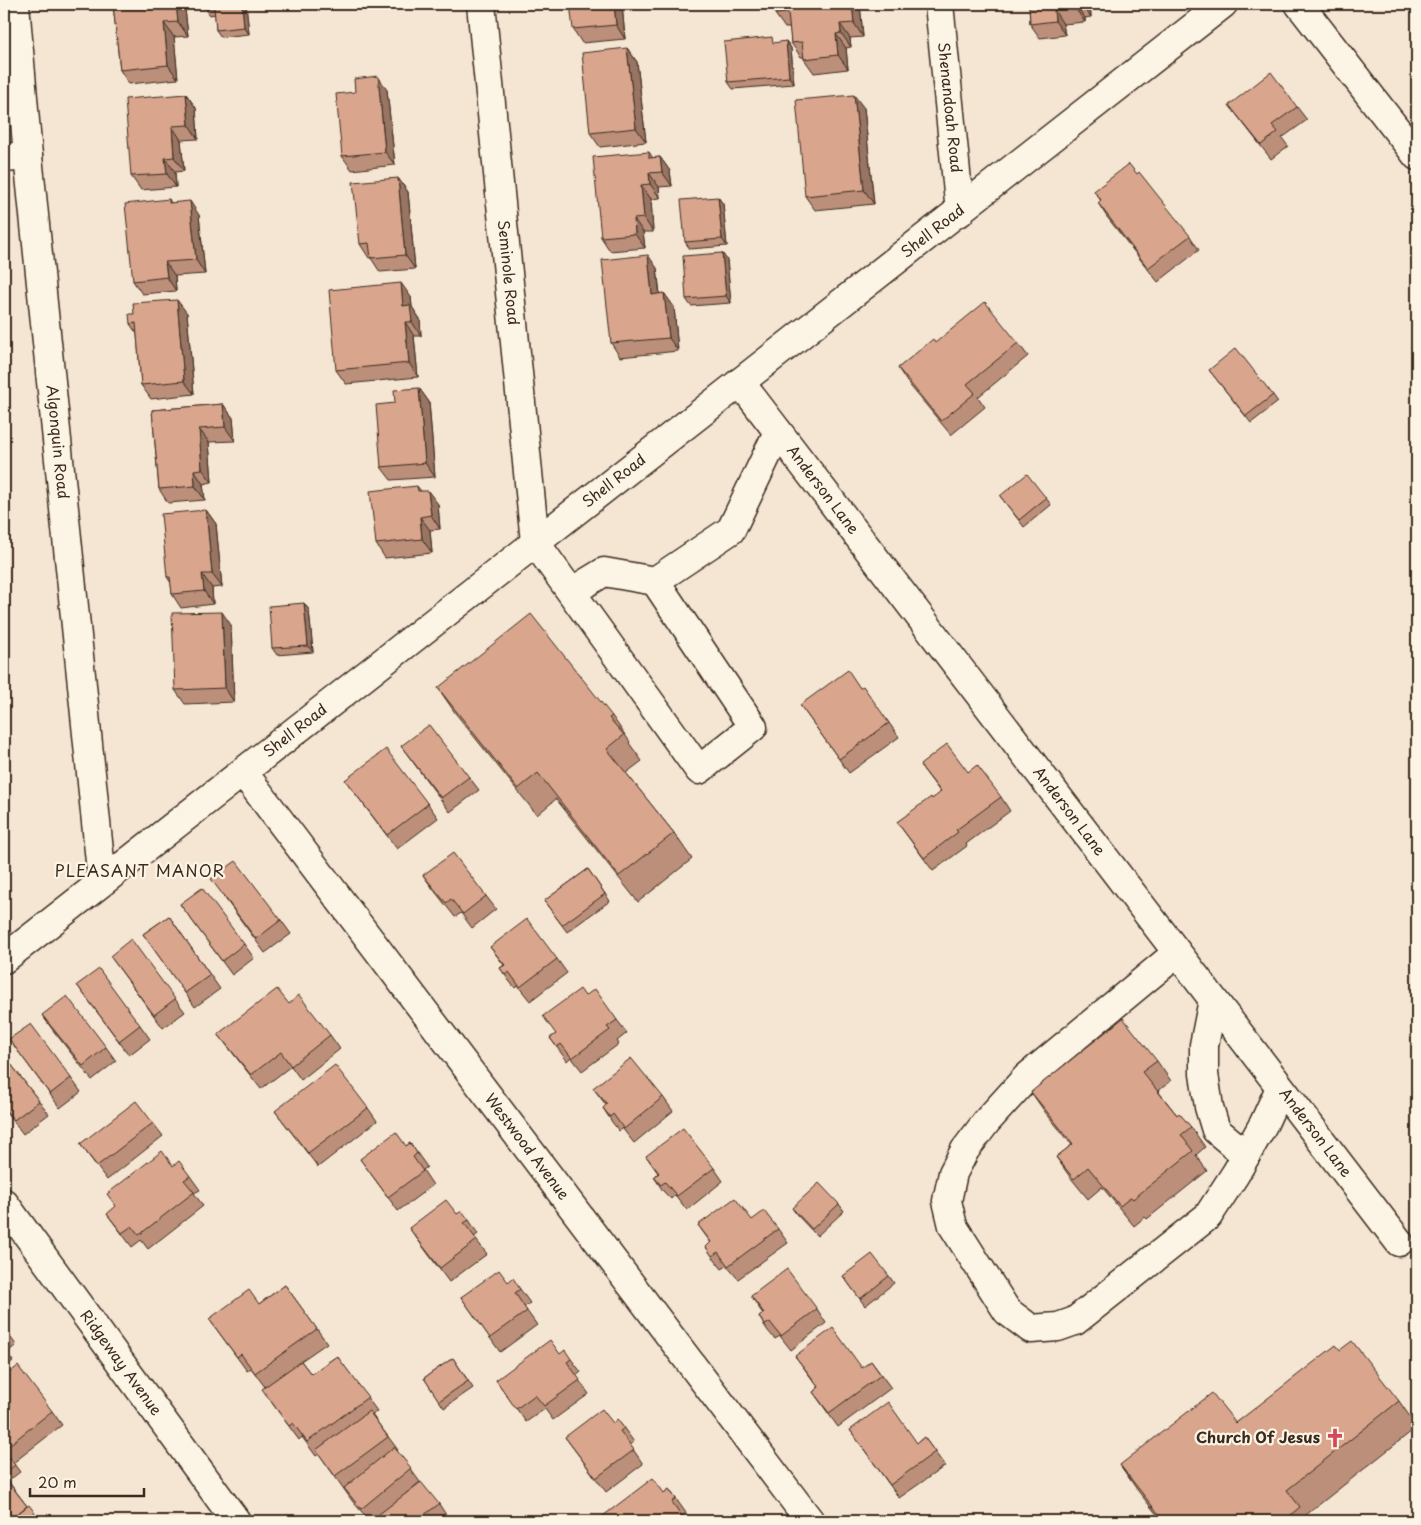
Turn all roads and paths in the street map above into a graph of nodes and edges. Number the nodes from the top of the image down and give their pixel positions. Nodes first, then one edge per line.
1 (15, 4) edge
2 (481, 4) edge
3 (939, 4) edge
4 (1223, 4) edge
5 (1299, 4) edge
6 (1417, 156) edge
7 (16, 157) edge
8 (960, 212) junction
9 (740, 382) junction
10 (778, 432) junction
11 (535, 542) junction
12 (655, 581) junction
13 (571, 592) junction
14 (243, 772) junction
15 (102, 881) junction
16 (1177, 953) junction
17 (4, 958) edge
18 (1213, 1000) junction
19 (1280, 1088) junction
20 (1246, 1155) junction
21 (4, 1203) edge
22 (1399, 1242) dead end
23 (801, 1518) edge
24 (236, 1521) edge

1 - 7 street, Algonquin Road
2 - 11 street, Seminole Road
3 - 8 street, Shenandoah Road
4 - 8 street, Shell Road
5 - 6 street
7 - 15 street, Algonquin Road
8 - 9 street, Shell Road
9 - 10 street, Anderson Lane
9 - 11 street, Shell Road
10 - 12 street
10 - 16 street, Anderson Lane
11 - 13 street
11 - 14 street, Shell Road
12 - 13 street
12 - 13 street
14 - 15 street, Shell Road
14 - 23 street, Westwood Avenue
15 - 17 street, Shell Road
16 - 18 street, Anderson Lane
16 - 20 street
18 - 19 street, Anderson Lane
18 - 20 street
19 - 20 street
19 - 22 street, Anderson Lane
21 - 24 street, Ridgeway Avenue

